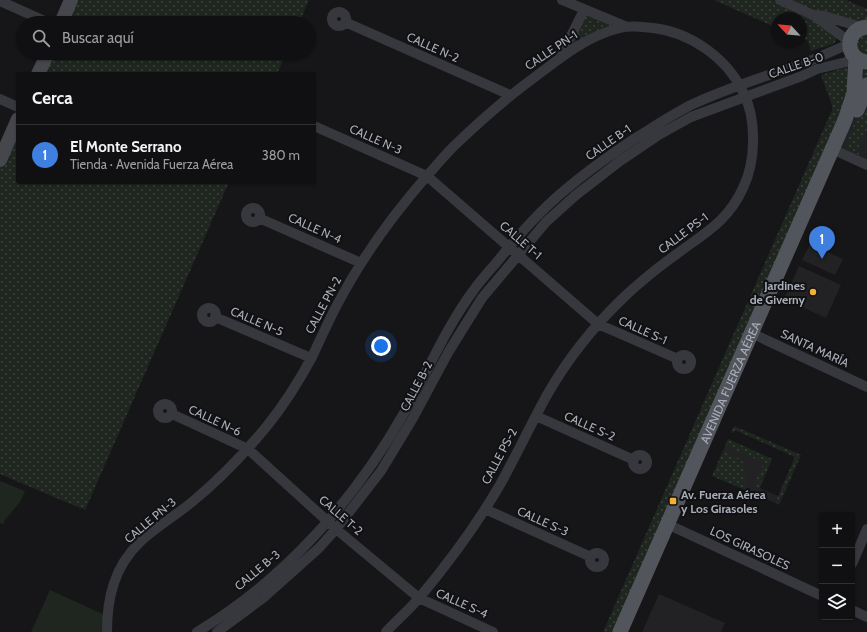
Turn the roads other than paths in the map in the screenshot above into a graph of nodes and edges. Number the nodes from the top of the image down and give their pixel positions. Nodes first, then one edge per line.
1 (71, 0) edge
2 (562, 0) edge
3 (780, 0) edge
4 (0, 1) edge
5 (584, 10) junction
6 (813, 15) junction
7 (33, 16) edge
8 (64, 16) edge
9 (345, 22) dead end
10 (624, 26) junction
11 (866, 27) edge
12 (855, 52) edge
13 (561, 57) junction
14 (45, 60) edge
15 (39, 72) edge
16 (740, 85) junction
17 (867, 85) edge
18 (510, 95) junction
19 (746, 96) junction
20 (0, 99) edge
21 (16, 106) edge
22 (16, 124) edge
23 (316, 127) edge
24 (835, 150) junction
25 (615, 152) junction
26 (0, 160) edge
27 (620, 161) junction
28 (867, 165) edge
29 (427, 176) junction
30 (259, 218) dead end
31 (509, 247) junction
32 (518, 254) junction
33 (361, 263) junction
34 (215, 317) dead end
35 (598, 324) junction
36 (755, 334) junction
37 (311, 358) junction
38 (678, 359) dead end
39 (867, 387) edge
40 (172, 414) dead end
41 (536, 416) junction
42 (248, 450) junction
43 (634, 460) dead end
44 (485, 509) junction
45 (328, 521) junction
46 (670, 526) junction
47 (336, 529) junction
48 (867, 529) edge
49 (591, 557) dead end
50 (855, 557) edge
51 (819, 595) edge
52 (419, 598) junction
53 (855, 611) edge
54 (224, 614) junction
55 (867, 617) edge
56 (230, 624) junction
57 (107, 632) edge
58 (197, 632) edge
59 (217, 632) edge
60 (386, 632) edge
61 (493, 632) edge
62 (620, 632) edge
63 (628, 632) edge

1 - 8 main road
2 - 5 street
3 - 6 street
4 - 7 street
5 - 10 street
5 - 13 street
6 - 11 street
6 - 12 street
9 - 18 street, CALLE N-2
10 - 13 street, CALLE PN-1
10 - 16 street, CALLE PN-1
11 - 12 main road
12 - 16 street, CALLE B-0
12 - 19 street, CALLE B-0
12 - 24 main road, AVENIDA FUERZA AÉREA
13 - 18 street, CALLE PN-1
14 - 15 main road
16 - 19 street, CALLE PN-1
16 - 25 street, CALLE B-1
17 - 24 main road, AVENIDA FUERZA AÉREA
18 - 29 street, CALLE PN-1
19 - 27 street, CALLE B-1
19 - 35 street, CALLE PS-1
20 - 21 street
22 - 26 main road
23 - 29 street, CALLE N-3
24 - 28 street
24 - 36 main road, AVENIDA FUERZA AÉREA
25 - 27 street
25 - 31 street, CALLE B-1
27 - 32 street, CALLE B-1
29 - 31 street, CALLE T-1
29 - 33 street, CALLE PN-2
30 - 33 street, CALLE N-4
31 - 32 street, CALLE T-1
31 - 45 street, CALLE B-2
32 - 35 street, CALLE T-1
32 - 47 street, CALLE B-2
33 - 37 street, CALLE PN-2
34 - 37 street, CALLE N-5
35 - 38 street, CALLE S-1
35 - 41 street, CALLE PS-2
36 - 39 street, SANTA MARÍA
36 - 46 main road, AVENIDA FUERZA AÉREA
37 - 42 street, CALLE PN-2
40 - 42 street, CALLE N-6
41 - 43 street, CALLE S-2
41 - 44 street, CALLE PS-2
42 - 45 street, CALLE T-2
42 - 57 street, CALLE PN-3
44 - 49 street, CALLE S-3
44 - 52 street, CALLE PS-2
45 - 47 street, CALLE T-2
45 - 54 street, CALLE B-3
46 - 51 street, LOS GIRASOLES
46 - 62 main road, AVENIDA FUERZA AÉREA
46 - 63 main road, AVENIDA FUERZA AÉREA
47 - 52 street, CALLE T-2
47 - 56 street, CALLE B-3
48 - 50 street
52 - 60 street, CALLE PS-2
52 - 61 street, CALLE S-4
53 - 55 street
54 - 56 street
54 - 58 street, CALLE B-3
56 - 59 street, CALLE B-3

